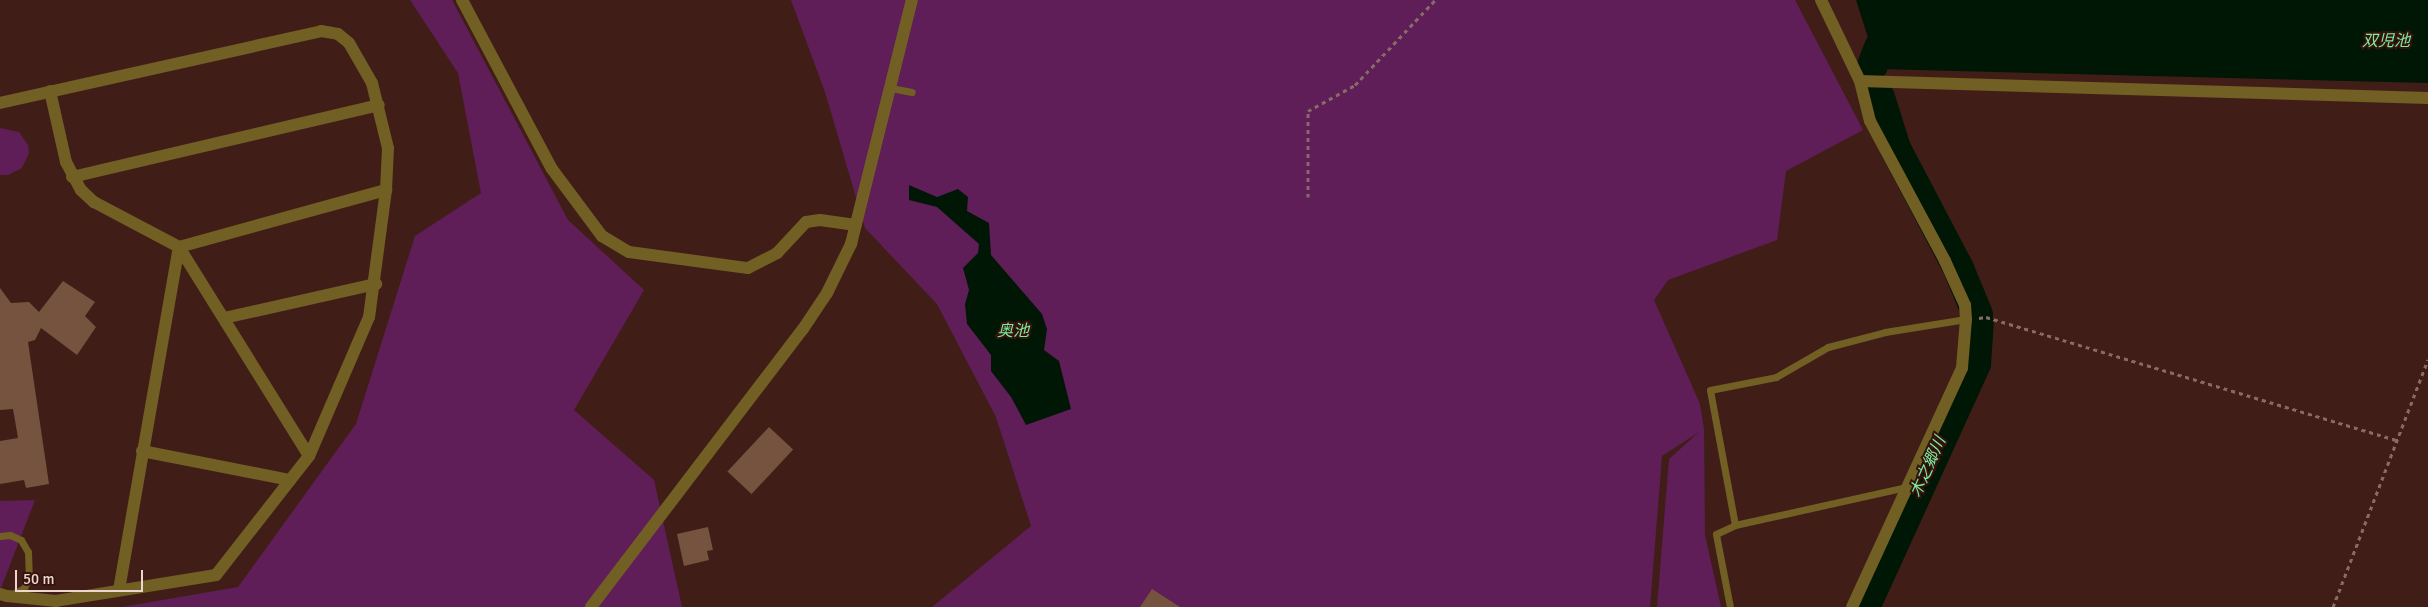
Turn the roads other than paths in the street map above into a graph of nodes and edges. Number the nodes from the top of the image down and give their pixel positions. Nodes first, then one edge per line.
1 (462, 0) edge
2 (912, 0) edge
3 (1821, 0) edge
4 (1860, 80) junction
5 (891, 88) junction
6 (50, 91) junction
7 (912, 92) dead end
8 (2428, 98) edge
9 (0, 103) edge
10 (378, 106) junction
11 (72, 177) junction
12 (386, 190) junction
13 (856, 225) junction
14 (179, 247) junction
15 (376, 284) junction
16 (224, 318) junction
17 (1966, 320) junction
18 (142, 451) junction
19 (309, 456) junction
20 (290, 480) junction
21 (1907, 486) junction
22 (1735, 524) junction
23 (0, 536) edge
24 (118, 590) junction
25 (4, 595) edge
26 (591, 607) edge
27 (1730, 607) edge
28 (1852, 607) edge

1 - 13 street
2 - 5 street
3 - 4 street
4 - 8 street
4 - 17 street
5 - 7 lane
5 - 13 street
6 - 9 street
6 - 10 street
6 - 11 street
10 - 11 street
10 - 12 street
11 - 14 street
12 - 14 street
12 - 15 street
13 - 26 street
14 - 16 street
14 - 18 street
15 - 16 street
15 - 19 street
16 - 19 street
17 - 21 street
17 - 22 lane
18 - 20 street
18 - 24 street
19 - 20 street
20 - 24 street
21 - 22 lane
21 - 28 street
22 - 27 lane
23 - 25 lane
24 - 25 street

